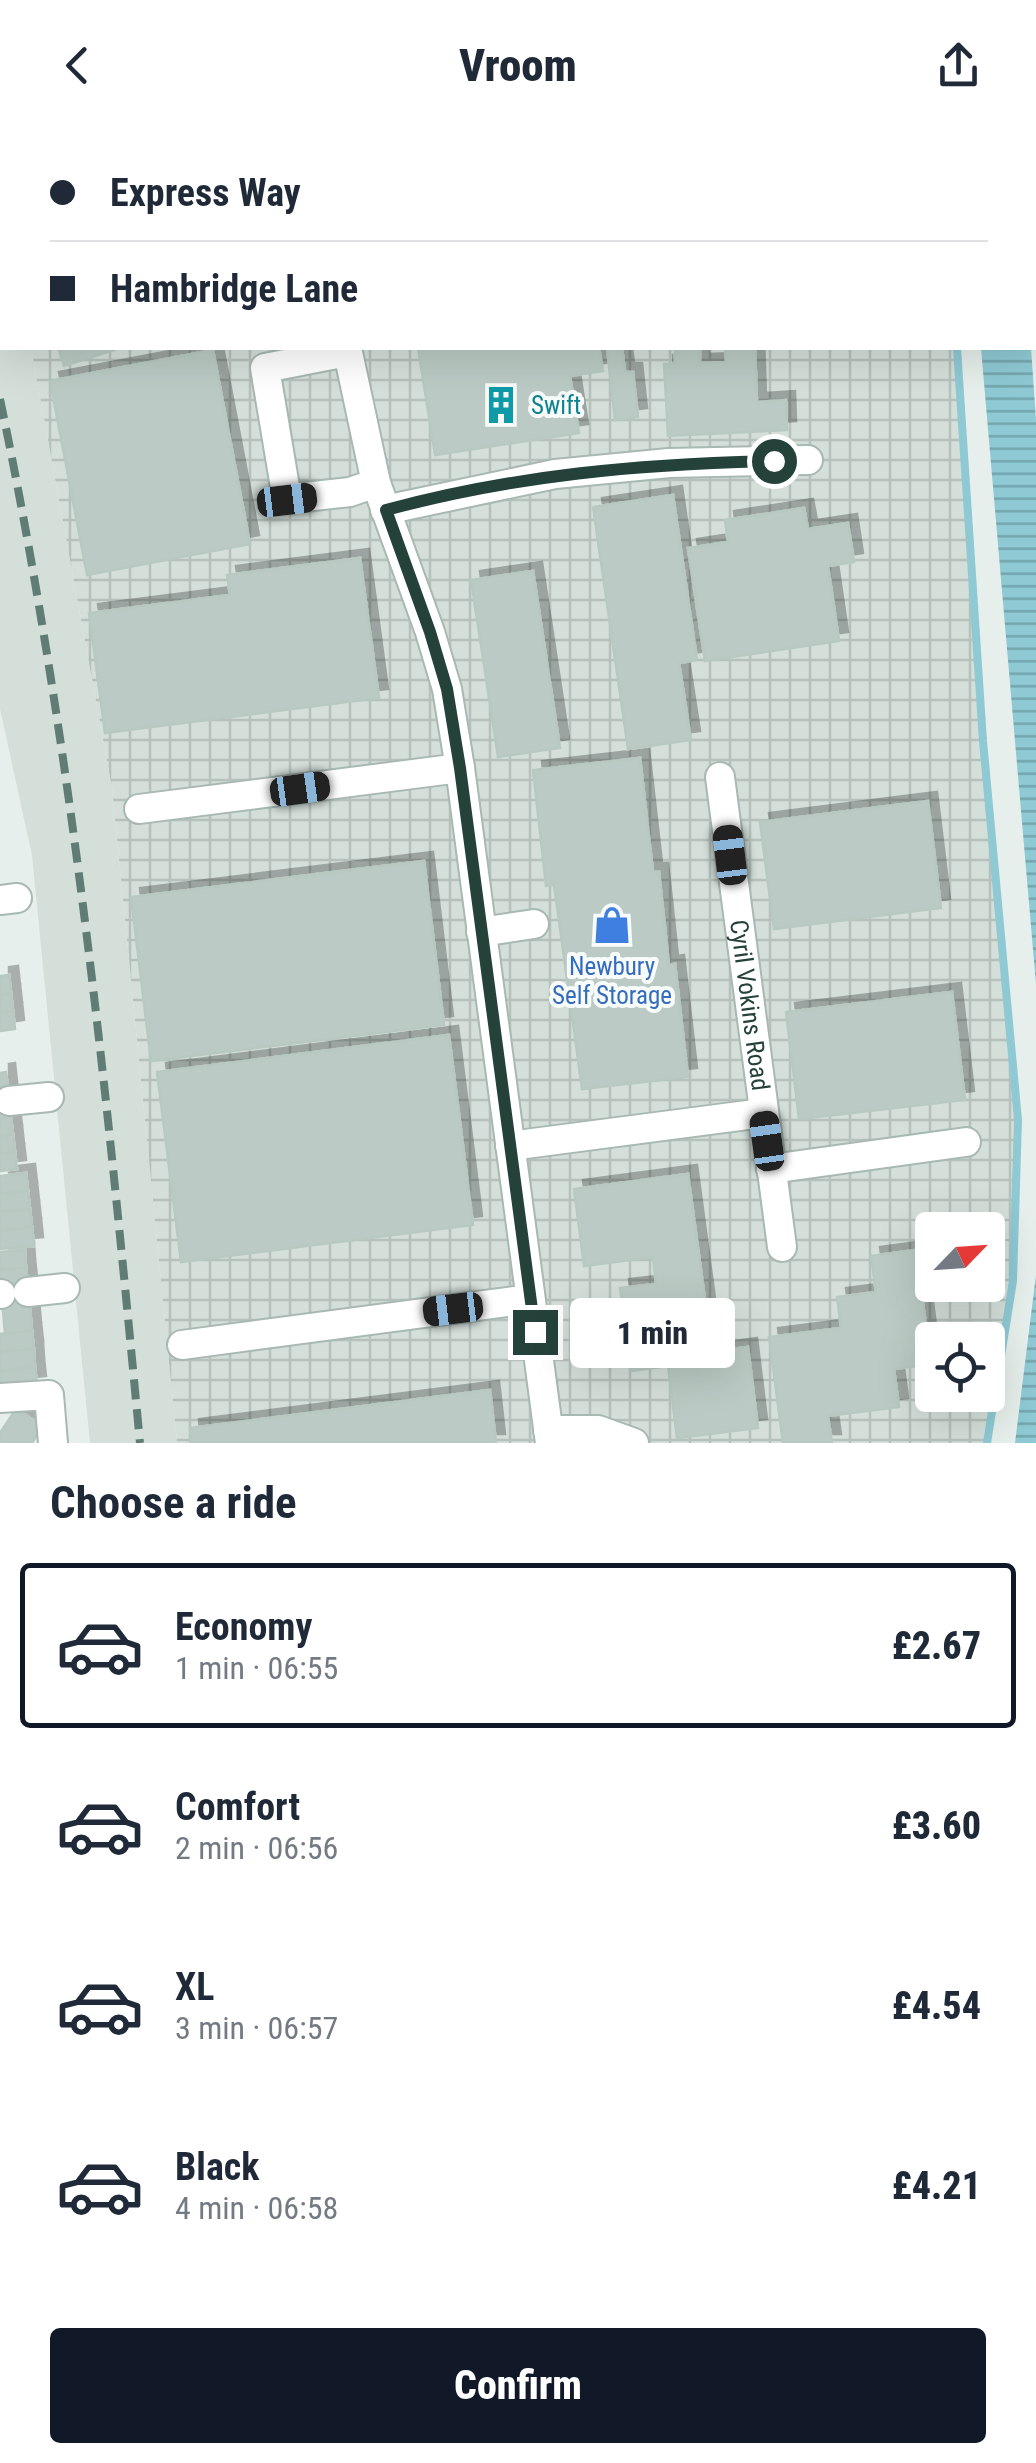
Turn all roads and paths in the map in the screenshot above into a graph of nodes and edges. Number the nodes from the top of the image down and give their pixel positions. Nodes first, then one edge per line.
1 (347, 350) edge
2 (808, 460) dead end
3 (376, 483) junction
4 (386, 510) junction
5 (460, 768) junction
6 (720, 777) dead end
7 (139, 809) dead end
8 (534, 924) dead end
9 (482, 932) junction
10 (49, 1096) dead end
11 (10, 1100) dead end
12 (763, 1113) junction
13 (966, 1142) dead end
14 (510, 1146) junction
15 (771, 1169) junction
16 (782, 1247) dead end
17 (65, 1288) dead end
18 (10, 1293) edge
19 (530, 1299) junction
20 (182, 1345) dead end
21 (0, 1398) edge
22 (549, 1436) edge
23 (53, 1443) edge
24 (634, 1443) edge

1 - 3 street
1 - 3 street
2 - 4 street
3 - 4 street
4 - 5 street
5 - 7 street
5 - 9 street
6 - 12 street, Cyril Vokins Road
8 - 9 street
9 - 14 street
10 - 11 street
12 - 14 street, Cyril Vokins Road
12 - 15 street, Cyril Vokins Road
13 - 15 street
14 - 19 street
15 - 16 street, Cyril Vokins Road
17 - 18 street
19 - 20 street
19 - 22 street
21 - 23 street
22 - 24 street

